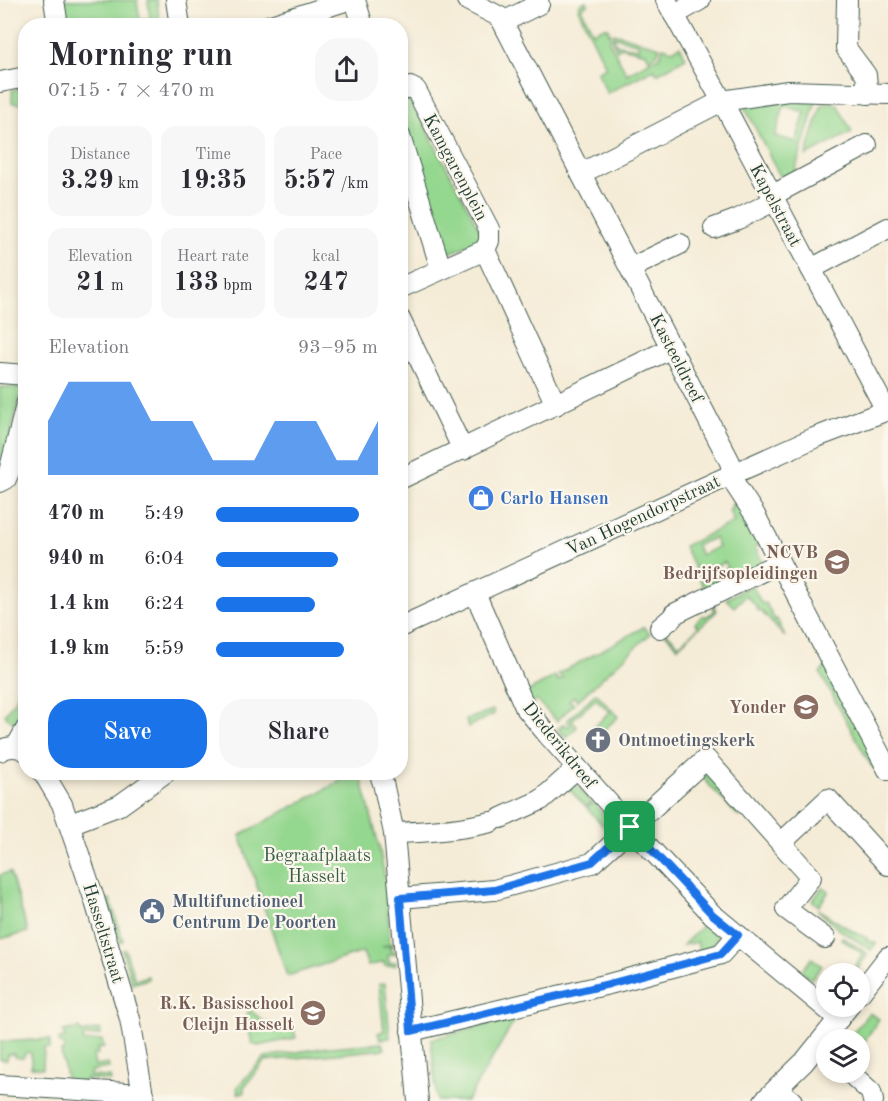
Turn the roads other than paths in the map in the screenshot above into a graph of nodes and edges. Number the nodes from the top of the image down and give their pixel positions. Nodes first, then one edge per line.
1 (54, 0) edge
2 (176, 0) edge
3 (348, 0) edge
4 (355, 0) edge
5 (467, 0) edge
6 (700, 0) edge
7 (847, 0) edge
8 (538, 4) dead end
9 (670, 7) edge
10 (57, 18) edge
11 (179, 18) edge
12 (293, 18) edge
13 (361, 18) edge
14 (506, 28) junction
15 (18, 79) edge
16 (0, 82) edge
17 (408, 88) edge
18 (867, 94) junction
19 (888, 94) edge
20 (722, 101) junction
21 (867, 145) dead end
22 (408, 162) edge
23 (582, 173) junction
24 (773, 199) junction
25 (714, 228) dead end
26 (888, 228) edge
27 (680, 244) dead end
28 (485, 250) junction
29 (631, 268) junction
30 (441, 269) junction
31 (811, 269) junction
32 (408, 284) edge
33 (408, 336) edge
34 (672, 348) junction
35 (0, 374) edge
36 (18, 375) edge
37 (556, 405) junction
38 (887, 410) edge
39 (18, 437) edge
40 (463, 450) junction
41 (733, 474) junction
42 (408, 475) edge
43 (0, 482) edge
44 (779, 562) junction
45 (475, 593) junction
46 (408, 623) edge
47 (660, 628) dead end
48 (577, 768) junction
49 (888, 770) edge
50 (48, 780) edge
51 (155, 780) edge
52 (382, 780) edge
53 (70, 824) junction
54 (630, 827) junction
55 (394, 833) junction
56 (781, 843) junction
57 (888, 866) edge
58 (400, 898) junction
59 (738, 935) junction
60 (825, 938) dead end
61 (888, 957) edge
62 (870, 980) edge
63 (816, 992) edge
64 (411, 1031) junction
65 (816, 1056) edge
66 (861, 1083) edge
67 (0, 1085) edge
68 (778, 1097) edge
69 (144, 1098) edge
70 (418, 1101) edge
71 (873, 1101) edge

1 - 10 street
2 - 11 street
3 - 12 street
4 - 13 street
5 - 14 street, Kasteeldreef
6 - 9 street
7 - 18 street
8 - 14 street
9 - 20 street, Kapelstraat
14 - 23 street, Kasteeldreef
15 - 16 street
17 - 28 street, Kamgarenplein
18 - 19 street
18 - 20 street
20 - 23 street
20 - 24 street, Kapelstraat
21 - 24 street
22 - 30 street, Kamgarenplein
23 - 29 street, Kasteeldreef
24 - 25 street
24 - 31 street, Kapelstraat
26 - 31 street
27 - 29 street
28 - 30 street
28 - 37 street
29 - 34 street, Kasteeldreef
30 - 32 street
31 - 38 street, Kapelstraat
33 - 40 street
34 - 37 street
34 - 41 street, Kasteeldreef
35 - 36 street
37 - 40 street
38 - 41 street, Van Hogendorpstraat
39 - 43 street
40 - 42 street
41 - 44 street, Kasteeldreef
41 - 45 street, Van Hogendorpstraat
44 - 47 street
44 - 49 street, Kasteeldreef
45 - 46 street, Van Hogendorpstraat
45 - 48 street, Diederikdreef
48 - 54 street, Diederikdreef
48 - 55 street
50 - 53 street, Hasseltstraat
51 - 53 street
52 - 55 street
53 - 69 street, Hasseltstraat
54 - 56 street
54 - 58 street
54 - 59 street, Diederikdreef
55 - 58 street
56 - 57 street
56 - 60 street
58 - 64 street
59 - 63 street, Diederikdreef
59 - 64 street
61 - 62 street
64 - 70 street
65 - 68 street
66 - 71 street
67 - 69 street

